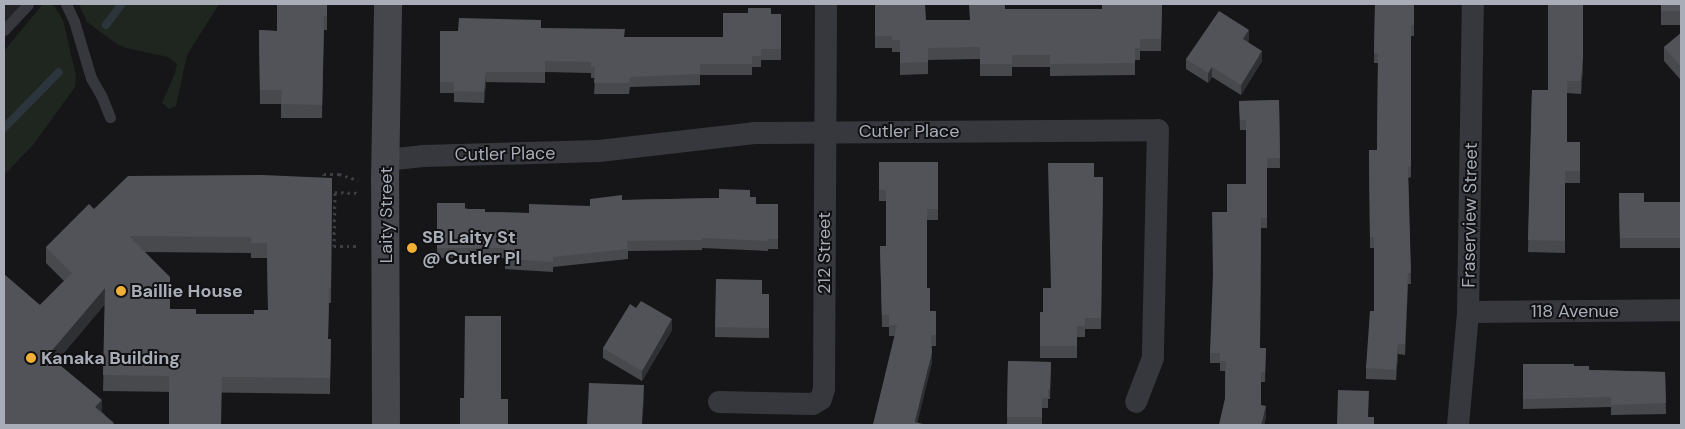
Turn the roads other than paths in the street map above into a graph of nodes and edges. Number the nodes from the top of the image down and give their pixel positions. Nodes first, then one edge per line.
1 (28, 4) edge
2 (66, 4) edge
3 (388, 4) edge
4 (826, 4) edge
5 (1473, 4) edge
6 (4, 30) edge
7 (110, 117) dead end
8 (825, 132) junction
9 (386, 160) junction
10 (1681, 310) edge
11 (1468, 312) junction
12 (719, 402) dead end
13 (1136, 402) dead end
14 (386, 425) edge
15 (1458, 425) edge

1 - 6 lane
2 - 7 lane
3 - 9 street, Laity Street
4 - 8 street, 212 Street
5 - 11 street, Fraserview Street
8 - 9 street, Cutler Place
8 - 12 street, 212 Street
8 - 13 street, Cutler Place
9 - 14 street, Laity Street
10 - 11 street, 118 Avenue
11 - 15 street, Fraserview Street

